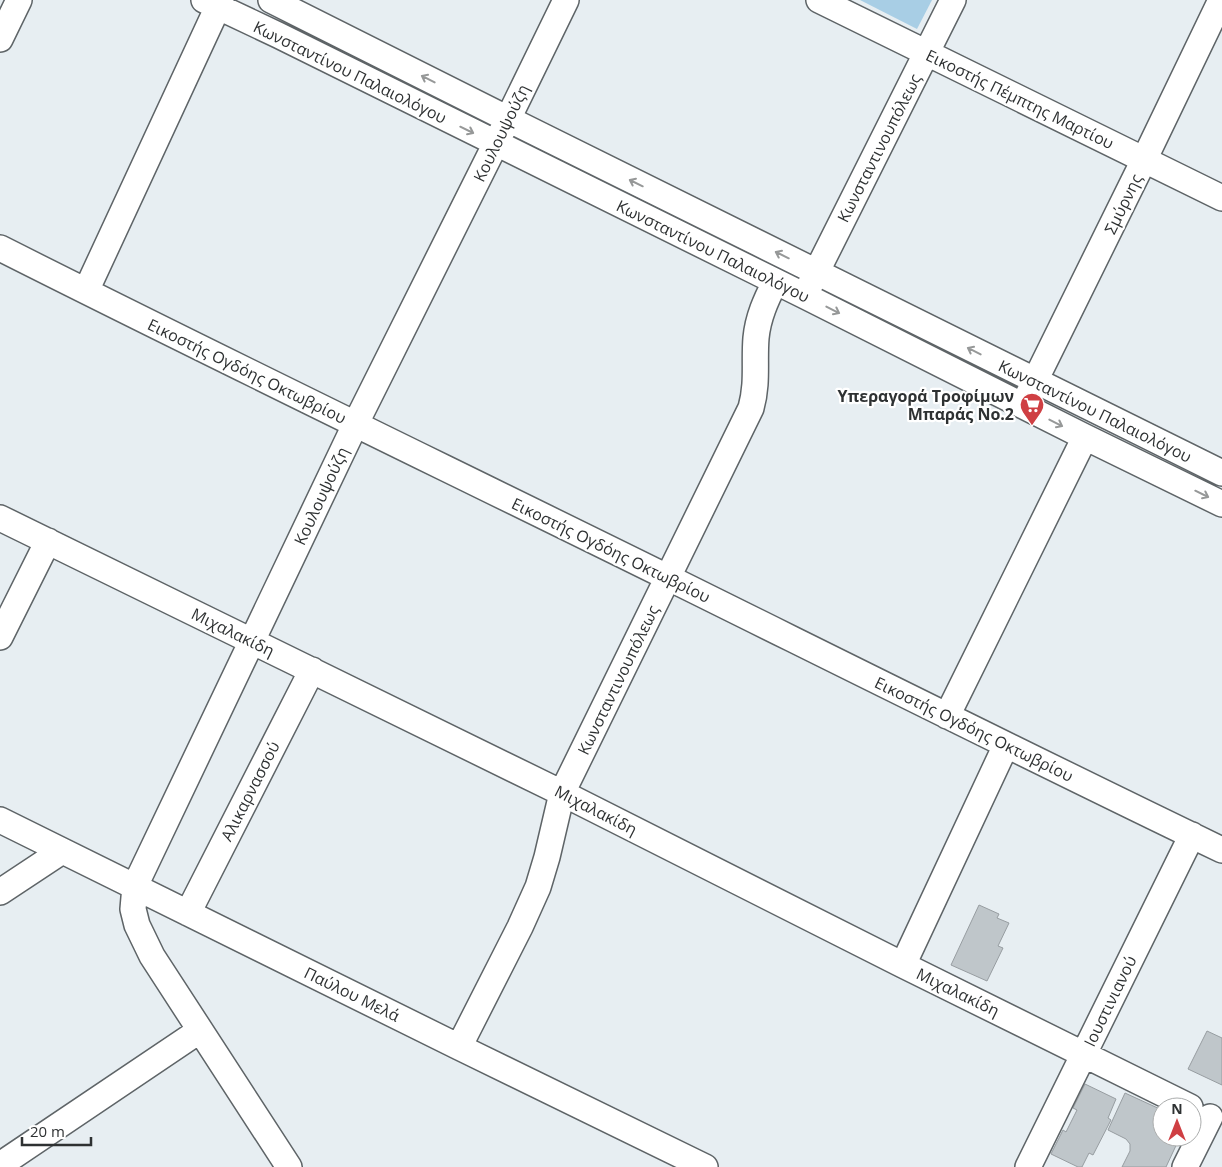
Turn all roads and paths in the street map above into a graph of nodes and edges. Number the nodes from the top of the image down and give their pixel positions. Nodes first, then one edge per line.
1 (19, 0) edge
2 (566, 0) edge
3 (819, 0) edge
4 (952, 0) edge
5 (1221, 0) edge
6 (214, 2) edge
7 (285, 3) edge
8 (278, 35) junction
9 (0, 39) edge
10 (926, 53) junction
11 (508, 119) junction
12 (496, 144) junction
13 (1144, 160) junction
14 (1222, 198) edge
15 (0, 248) edge
16 (817, 272) junction
17 (775, 282) junction
18 (86, 291) junction
19 (805, 296) junction
20 (1035, 381) junction
21 (1023, 406) junction
22 (355, 425) junction
23 (1084, 437) junction
24 (1222, 473) edge
25 (1222, 504) edge
26 (0, 518) edge
27 (48, 542) junction
28 (668, 578) junction
29 (0, 637) edge
30 (252, 642) junction
31 (312, 670) junction
32 (947, 716) junction
33 (1006, 745) junction
34 (562, 793) junction
35 (0, 820) edge
36 (1192, 836) junction
37 (1222, 850) edge
38 (62, 851) junction
39 (135, 886) junction
40 (0, 892) edge
41 (188, 913) junction
42 (903, 964) junction
43 (199, 1031) junction
44 (459, 1047) junction
45 (1084, 1054) junction
46 (1204, 1113) edge
47 (0, 1165) edge
48 (289, 1167) edge
49 (705, 1167) edge
50 (1028, 1167) edge
51 (1185, 1167) edge

1 - 9 street
2 - 11 street, Κουλουψούζη
3 - 10 street, Εικοστής Πέμπτης Μαρτίου
4 - 10 street, Κωνσταντινουπόλεως
5 - 13 street, Σμύρνης
6 - 8 street, Κωνσταντίνου Παλαιολόγου
6 - 18 street
7 - 8 street
11 -> 7 street, Κωνσταντίνου Παλαιολόγου
8 -> 12 street, Κωνσταντίνου Παλαιολόγου
10 - 13 street, Εικοστής Πέμπτης Μαρτίου
10 - 16 street, Κωνσταντινουπόλεως
11 - 12 street, Κουλουψούζη
16 -> 11 street, Κωνσταντίνου Παλαιολόγου
12 - 17 street, Κωνσταντίνου Παλαιολόγου
12 - 22 street, Κουλουψούζη
13 - 14 street, Εικοστής Πέμπτης Μαρτίου
13 - 20 street, Σμύρνης
15 - 18 street, Εικοστής Ογδόης Οκτωβρίου
16 - 19 street, Κωνσταντινουπόλεως
20 -> 16 street, Κωνσταντίνου Παλαιολόγου
17 - 19 street, Κωνσταντίνου Παλαιολόγου
17 - 28 street, Κωνσταντινουπόλεως
18 - 22 street, Εικοστής Ογδόης Οκτωβρίου
19 -> 21 street, Κωνσταντίνου Παλαιολόγου
20 - 21 street, Σμύρνης
20 - 24 street, Κωνσταντίνου Παλαιολόγου
21 -> 23 street, Κωνσταντίνου Παλαιολόγου
22 - 28 street, Εικοστής Ογδόης Οκτωβρίου
22 - 30 street, Κουλουψούζη
23 -> 25 street, Κωνσταντίνου Παλαιολόγου
23 - 32 street
26 - 27 street, Μιχαλακίδη
27 - 29 street
27 - 30 street, Μιχαλακίδη
28 - 32 street, Εικοστής Ογδόης Οκτωβρίου
28 - 34 street, Κωνσταντινουπόλεως
30 - 31 street, Μιχαλακίδη
30 - 39 street, Κουλουψούζη
31 - 34 street, Μιχαλακίδη
31 - 41 street, Αλικαρνασσού
32 - 33 street, Εικοστής Ογδόης Οκτωβρίου
33 - 36 street, Εικοστής Ογδόης Οκτωβρίου
33 - 42 street
34 - 42 street, Μιχαλακίδη
34 - 44 street, Κωνσταντινουπόλεως
35 - 38 street, Παύλου Μελά
36 - 37 street, Εικοστής Ογδόης Οκτωβρίου
36 - 45 street, Ιουστινιανού
38 - 39 street, Παύλου Μελά
38 - 40 street
39 - 41 street, Παύλου Μελά
39 - 43 street, Κουλουψούζη
41 - 44 street, Παύλου Μελά
42 - 45 street, Μιχαλακίδη
43 - 47 street
43 - 48 street, Κουλουψούζη
44 - 49 street, Παύλου Μελά
45 - 46 street, Μιχαλακίδη
45 - 50 street, Ιουστινιανού
46 - 51 street

